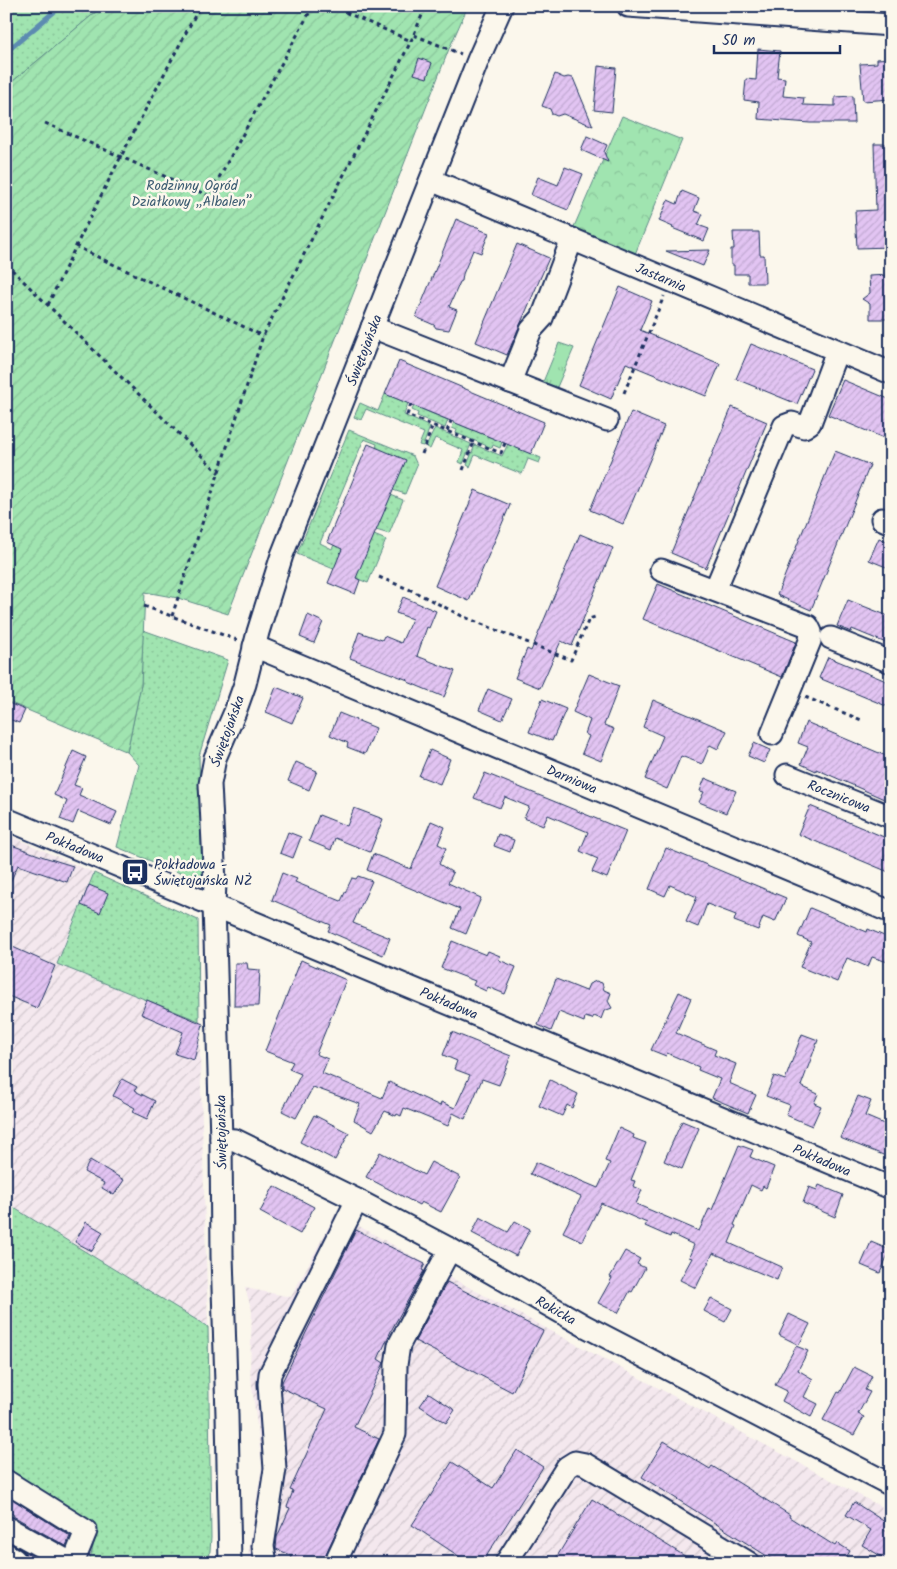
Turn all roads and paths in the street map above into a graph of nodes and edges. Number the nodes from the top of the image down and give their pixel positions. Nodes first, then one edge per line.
1 (200, 6) edge
2 (313, 6) edge
3 (330, 6) edge
4 (426, 6) edge
5 (502, 6) edge
6 (628, 6) edge
7 (891, 25) edge
8 (414, 35) junction
9 (411, 41) junction
10 (449, 49) dead end
11 (45, 123) dead end
12 (121, 156) junction
13 (431, 180) junction
14 (572, 239) junction
15 (75, 246) junction
16 (6, 264) edge
17 (666, 293) dead end
18 (48, 305) junction
19 (372, 327) junction
20 (263, 336) junction
21 (837, 351) junction
22 (891, 374) edge
23 (510, 382) junction
24 (624, 393) dead end
25 (411, 404) dead end
26 (607, 420) dead end
27 (451, 421) dead end
28 (433, 425) junction
29 (447, 431) junction
30 (474, 442) junction
31 (505, 443) dead end
32 (422, 454) dead end
33 (463, 470) dead end
34 (218, 473) junction
35 (661, 570) dead end
36 (379, 577) dead end
37 (715, 590) junction
38 (144, 606) dead end
39 (172, 616) junction
40 (595, 617) dead end
41 (832, 638) dead end
42 (254, 646) junction
43 (891, 662) edge
44 (802, 696) dead end
45 (864, 721) dead end
46 (772, 734) dead end
47 (787, 775) dead end
48 (891, 817) edge
49 (6, 819) edge
50 (214, 905) junction
51 (891, 912) edge
52 (221, 1139) junction
53 (891, 1188) edge
54 (357, 1200) junction
55 (450, 1249) junction
56 (6, 1481) edge
57 (891, 1485) edge
58 (6, 1527) edge
59 (72, 1563) edge
60 (230, 1563) edge
61 (266, 1563) edge
62 (335, 1563) edge
63 (506, 1563) edge
64 (749, 1563) edge

1 - 12 path
2 - 12 path
3 - 9 path
4 - 8 path
5 - 13 street, Świętojańska
6 - 7 street
8 - 9 path
8 - 10 path
9 - 20 path
11 - 12 path
12 - 15 path
13 - 14 street, Jastarnia
13 - 19 street, Świętojańska
14 - 21 street, Jastarnia
14 - 23 street
15 - 18 path
15 - 20 path
16 - 18 path
17 - 24 path
18 - 34 path
19 - 23 street
19 - 42 street, Świętojańska
20 - 34 path
21 - 22 street, Jastarnia
21 - 37 street
23 - 26 street
25 - 28 path
27 - 29 path
28 - 29 path
28 - 32 path
29 - 30 path
30 - 31 path
30 - 33 path
34 - 39 path
35 - 37 street
36 - 40 path
37 - 46 street
38 - 39 path
39 - 42 path
41 - 43 street
42 - 50 street, Świętojańska
42 - 51 street, Darniowa
44 - 45 path
47 - 48 street, Rocznicowa
49 - 50 street, Pokładowa
50 - 52 street, Świętojańska
50 - 53 street, Pokładowa
52 - 54 street, Rokicka
52 - 60 street, Świętojańska
54 - 55 street, Rokicka
54 - 61 street
55 - 57 street, Rokicka
55 - 62 street
56 - 59 street
58 - 59 street
63 - 64 street

